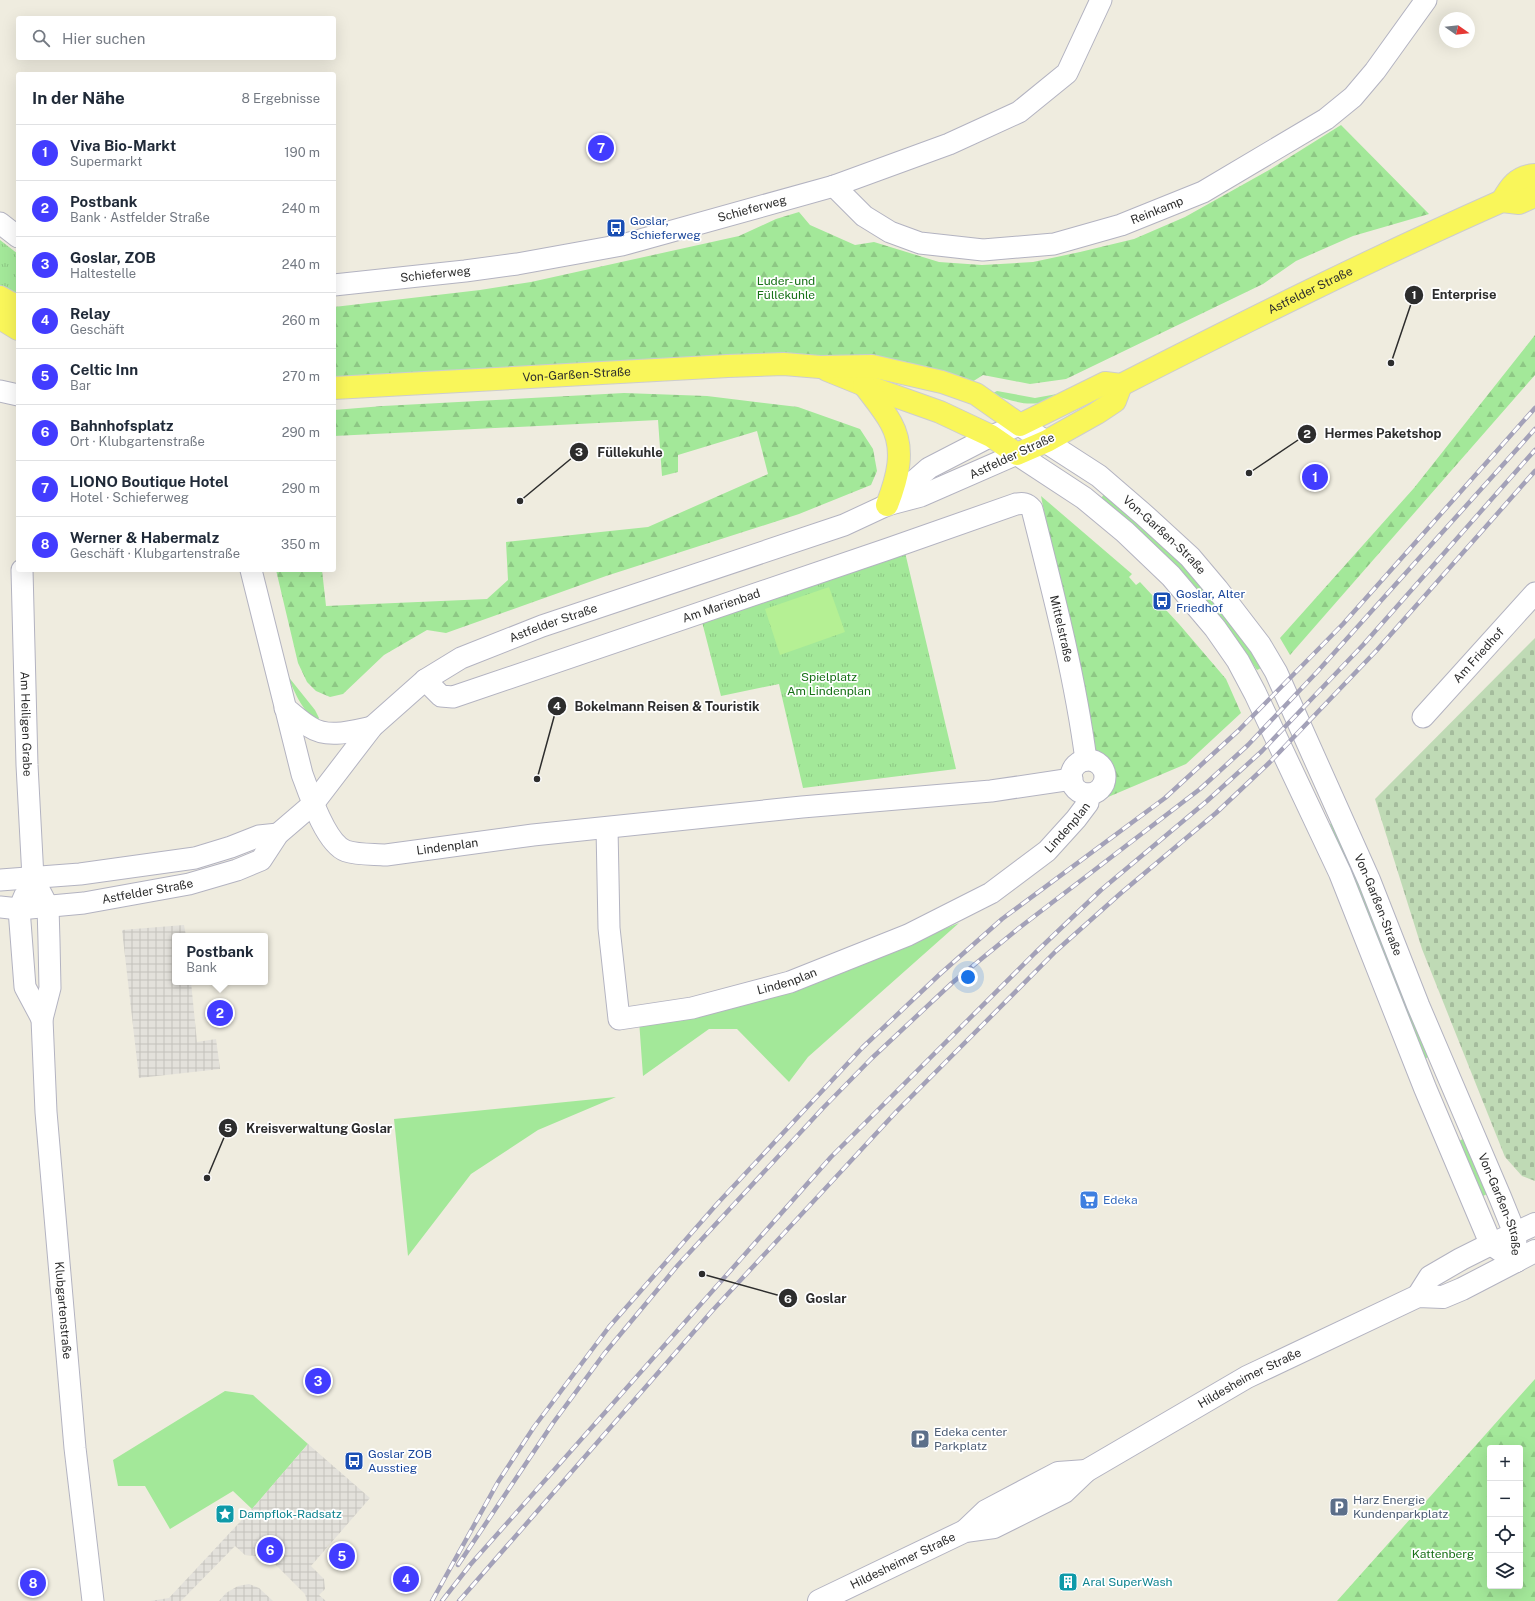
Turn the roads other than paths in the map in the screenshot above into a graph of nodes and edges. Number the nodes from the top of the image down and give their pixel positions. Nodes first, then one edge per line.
1 (1101, 0) edge
2 (1426, 0) edge
3 (1535, 175) edge
4 (834, 186) junction
5 (1535, 196) edge
6 (1502, 201) junction
7 (0, 223) edge
8 (16, 235) edge
9 (336, 285) edge
10 (0, 297) edge
11 (16, 306) edge
12 (0, 318) edge
13 (16, 328) edge
14 (820, 367) junction
15 (864, 385) junction
16 (1121, 386) junction
17 (336, 388) edge
18 (0, 391) edge
19 (16, 395) edge
20 (1020, 425) junction
21 (991, 436) junction
22 (1047, 441) junction
23 (1017, 454) junction
24 (1023, 503) joint
25 (887, 505) junction
26 (22, 572) edge
27 (251, 572) edge
28 (1535, 593) edge
29 (425, 680) junction
30 (285, 708) junction
31 (1423, 717) dead end
32 (372, 727) junction
33 (1086, 760) junction
34 (1072, 779) junction
35 (1088, 794) junction
36 (313, 804) junction
37 (607, 828) junction
38 (278, 834) junction
39 (32, 878) junction
40 (0, 880) edge
41 (48, 907) junction
42 (10, 908) edge
43 (42, 1019) junction
44 (1535, 1224) edge
45 (1515, 1234) junction
46 (1491, 1244) junction
47 (1526, 1256) edge
48 (1418, 1296) junction
49 (93, 1601) edge
50 (819, 1601) edge

1 - 4 street, Schieferweg
2 - 4 street, Reinkamp
3 - 6 main road
4 - 9 street, Schieferweg
5 - 6 main road, Astfelder Straße
6 - 16 main road, Astfelder Straße
7 - 8 street
10 - 11 main road
12 - 13 main road
14 - 15 main road, Von-Garßen-Straße
14 - 17 main road, Von-Garßen-Straße
14 - 20 main road, Von-Garßen-Straße
15 - 21 main road, Von-Garßen-Straße
15 - 25 main road
16 - 20 main road, Astfelder Straße
16 - 22 main road, Astfelder Straße
18 - 19 street
20 - 21 street, Astfelder Straße
20 - 22 main road, Von-Garßen-Straße
21 - 23 main road, Von-Garßen-Straße
21 - 25 street, Astfelder Straße
22 - 23 main road, Astfelder Straße
22 - 45 main road, Von-Garßen-Straße
23 - 25 street, Astfelder Straße
23 - 46 main road, Von-Garßen-Straße
24 - 29 street, Am Marienbad
24 - 33 street, Mittelstraße
25 - 29 street, Astfelder Straße
26 - 39 street, Am Heiligen Grabe
27 - 30 street, Lindenplan
28 - 31 street, Am Friedhof
29 - 32 street, Astfelder Straße
30 - 32 street
30 - 36 street, Lindenplan
32 - 36 street, Astfelder Straße
33 - 34 street
33 - 35 street, Lindenplan
34 - 35 street, Lindenplan
34 - 37 street, Lindenplan
35 - 37 street, Lindenplan
36 - 37 street, Lindenplan
36 - 38 street, Astfelder Straße
38 - 39 street, Astfelder Straße
38 - 41 street, Astfelder Straße
39 - 40 street, Astfelder Straße
39 - 41 street, Am Heiligen Grabe
39 - 42 street, Am Heiligen Grabe
41 - 42 street, Astfelder Straße
41 - 43 street, Klubgartenstraße
42 - 43 street, Klubgartenstraße
43 - 49 street, Klubgartenstraße
44 - 45 main road
45 - 46 main road
45 - 47 main road, Von-Garßen-Straße
46 - 47 main road, Von-Garßen-Straße
46 - 48 main road
47 - 48 main road, Hildesheimer Straße
48 - 50 main road, Hildesheimer Straße

